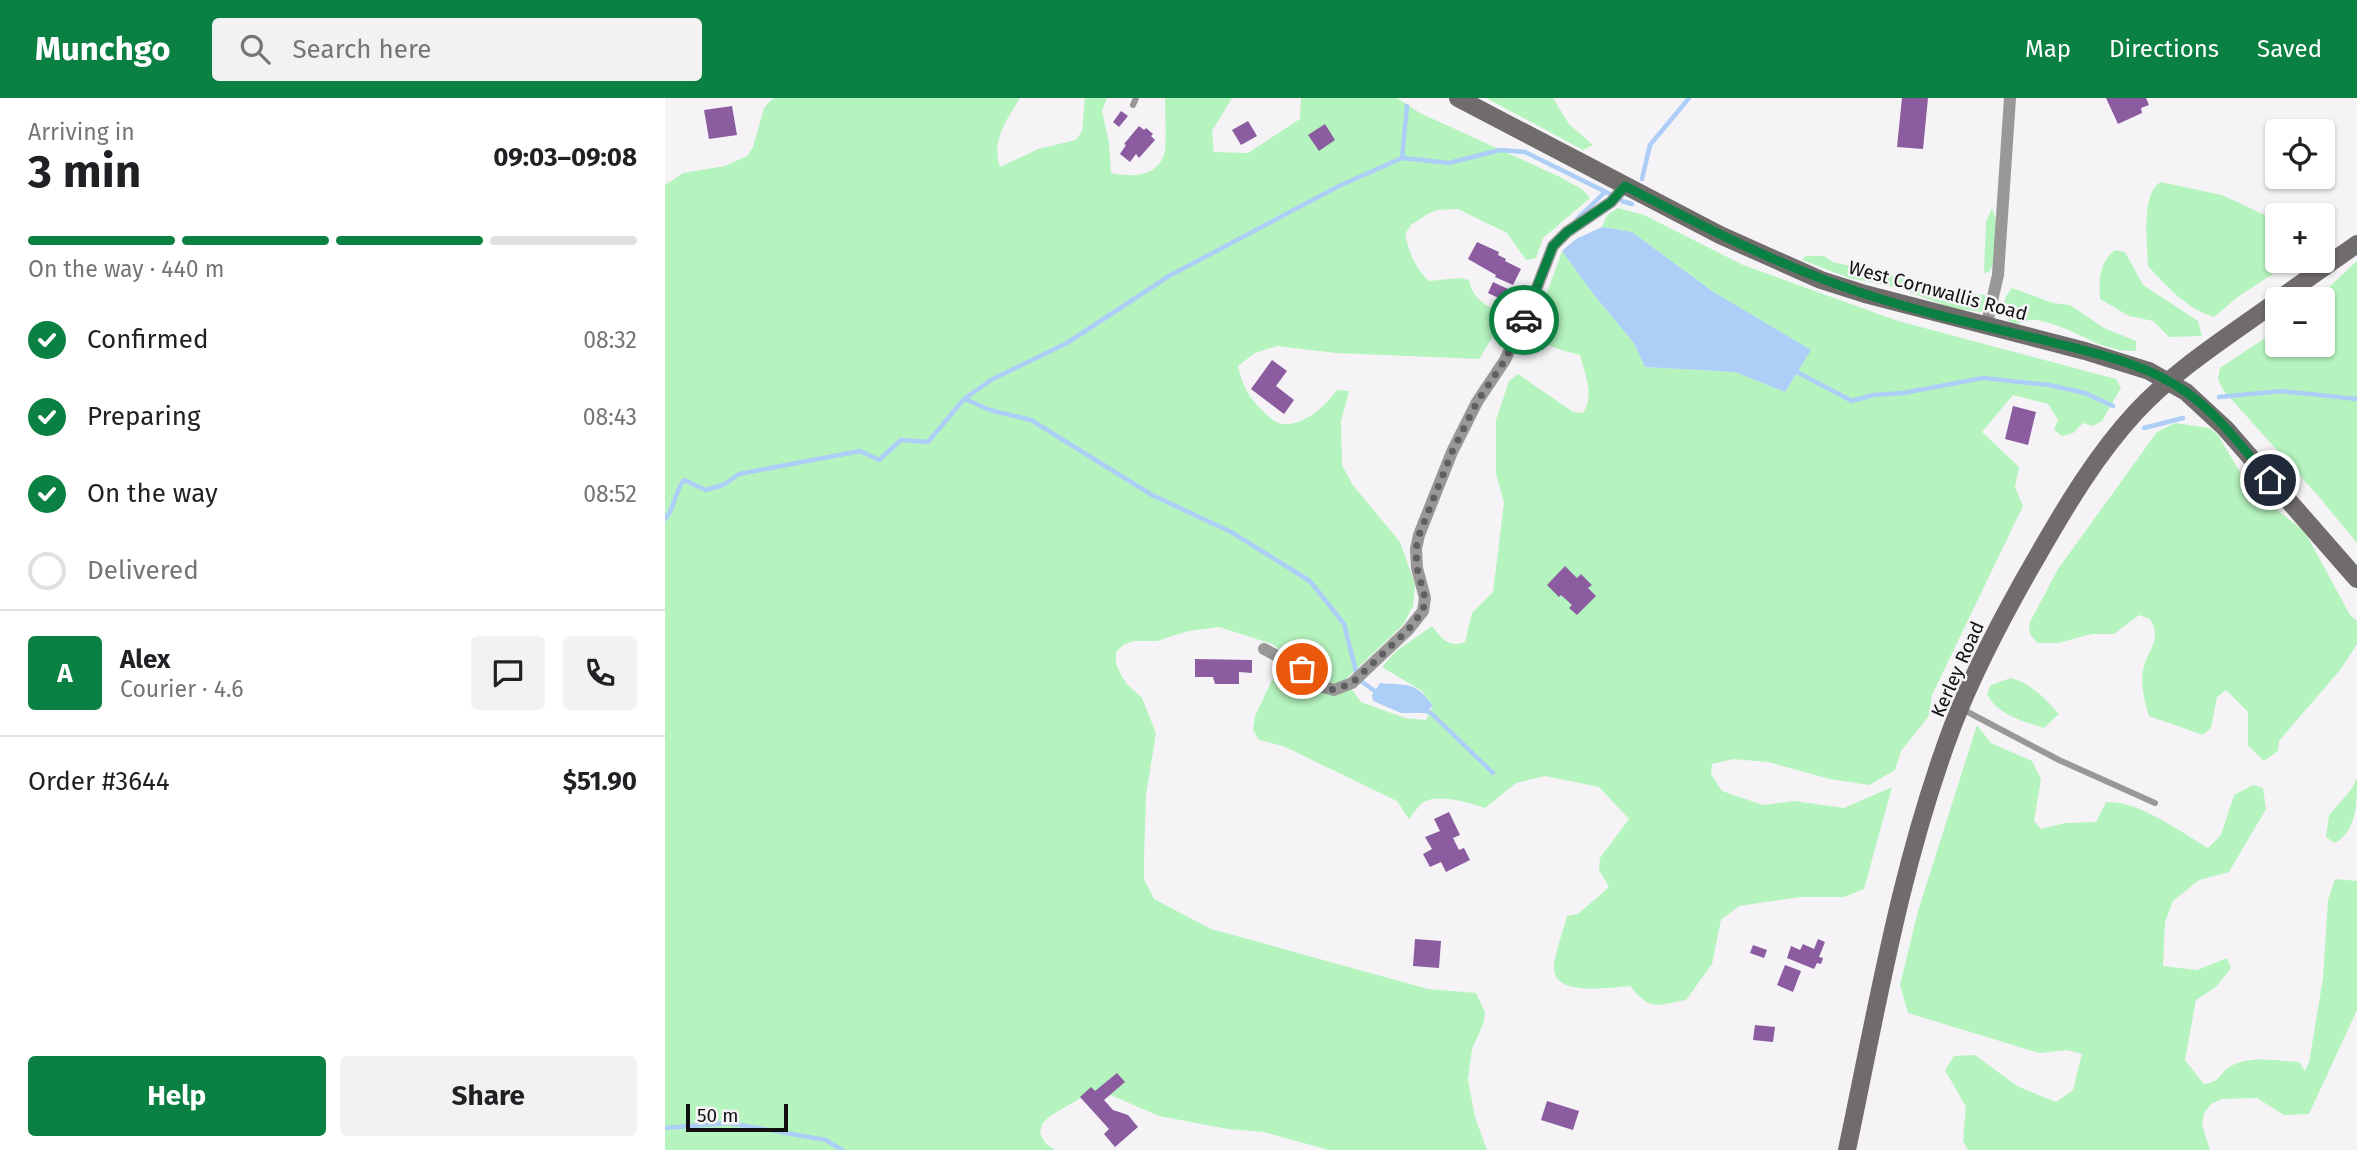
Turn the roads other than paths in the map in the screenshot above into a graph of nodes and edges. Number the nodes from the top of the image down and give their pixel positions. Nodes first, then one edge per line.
1 (1458, 98) edge
2 (2010, 98) edge
3 (1625, 186) junction
4 (2357, 244) edge
5 (2296, 287) edge
6 (2265, 310) edge
7 (1986, 327) junction
8 (2168, 382) junction
9 (2357, 579) edge
10 (1264, 649) dead end
11 (1961, 708) junction
12 (2155, 803) dead end
13 (1847, 1150) edge

1 - 3 street, West Cornwallis Road
2 - 7 street
3 - 7 street, West Cornwallis Road
3 - 10 street
4 - 5 street, Kerley Road
6 - 8 street, Kerley Road
7 - 8 street, West Cornwallis Road
8 - 9 street, West Cornwallis Road
8 - 11 street, Kerley Road
11 - 12 lane
11 - 13 street, Kerley Road

